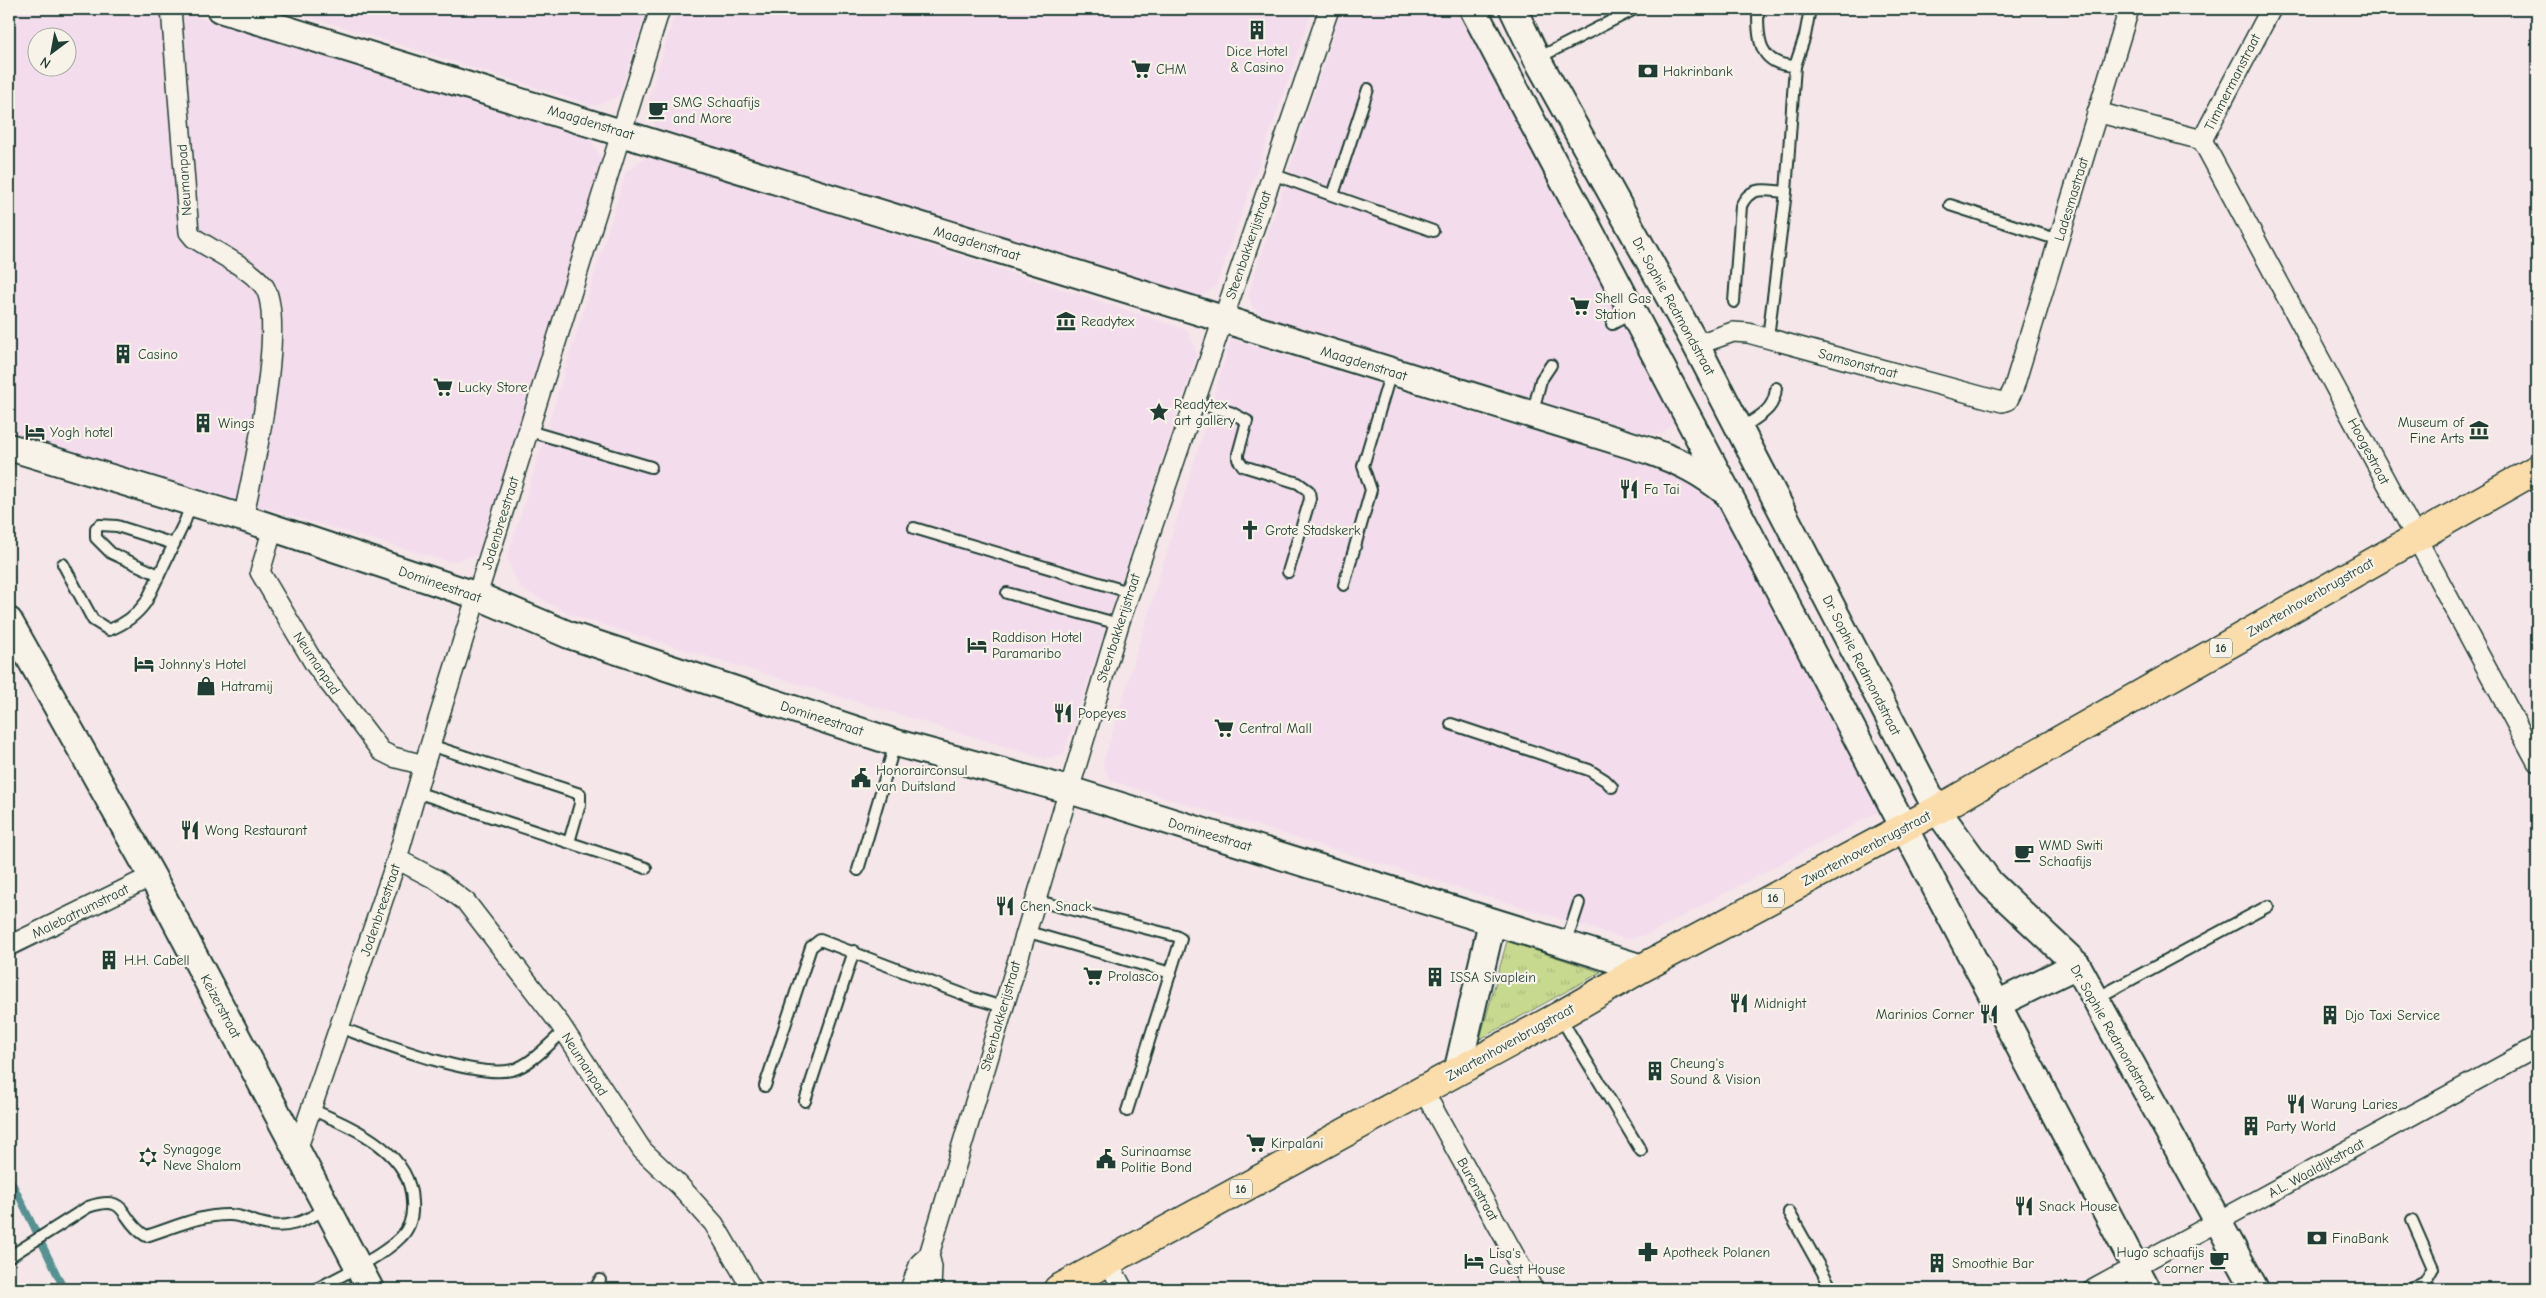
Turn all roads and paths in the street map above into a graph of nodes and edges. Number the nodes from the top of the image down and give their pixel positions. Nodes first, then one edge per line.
1 (171, 9) edge
2 (220, 9) edge
3 (660, 9) edge
4 (1329, 9) edge
5 (1472, 9) edge
6 (1513, 9) edge
7 (1635, 9) edge
8 (1758, 9) edge
9 (1810, 9) edge
10 (2129, 9) edge
11 (2271, 9) edge
12 (1537, 59) junction
13 (1795, 66) junction
14 (1368, 89) dead end
15 (2097, 112) junction
16 (621, 131) junction
17 (2202, 140) junction
18 (1272, 174) junction
19 (1786, 192) junction
20 (1334, 195) junction
21 (1950, 205) dead end
22 (1433, 231) dead end
23 (2059, 240) junction
24 (1734, 302) dead end
25 (1222, 320) junction
26 (1768, 338) junction
27 (1696, 345) junction
28 (1551, 365) dead end
29 (1391, 372) junction
30 (1776, 388) dead end
31 (2014, 390) joint
32 (1194, 403) junction
33 (1532, 415) junction
34 (1738, 425) junction
35 (529, 431) junction
36 (1698, 436) junction
37 (9, 447) edge
38 (1650, 451) junction
39 (651, 467) dead end
40 (2537, 469) edge
41 (1727, 493) junction
42 (192, 503) junction
43 (243, 518) junction
44 (273, 528) junction
45 (914, 528) dead end
46 (2415, 537) junction
47 (174, 544) junction
48 (63, 564) dead end
49 (1288, 572) dead end
50 (159, 575) junction
51 (1344, 585) dead end
52 (1129, 592) junction
53 (1007, 593) dead end
54 (478, 596) junction
55 (9, 621) edge
56 (1118, 624) junction
57 (1451, 724) dead end
58 (896, 743) junction
59 (430, 745) junction
60 (2537, 762) edge
61 (424, 765) junction
62 (1612, 787) dead end
63 (1069, 790) junction
64 (416, 792) junction
65 (1937, 810) junction
66 (1904, 827) junction
67 (569, 842) junction
68 (397, 859) junction
69 (646, 868) dead end
70 (858, 870) dead end
71 (152, 876) junction
72 (1034, 900) junction
73 (1579, 903) dead end
74 (2268, 906) dead end
75 (1492, 922) junction
76 (1026, 931) junction
77 (1565, 944) junction
78 (9, 946) edge
79 (854, 952) junction
80 (2077, 965) junction
81 (1642, 968) junction
82 (1171, 973) junction
83 (2096, 998) junction
84 (1996, 1004) junction
85 (1003, 1006) junction
86 (1559, 1016) junction
87 (339, 1027) junction
88 (564, 1031) junction
89 (2537, 1047) edge
90 (1461, 1068) junction
91 (764, 1086) dead end
92 (1423, 1090) junction
93 (805, 1102) dead end
94 (311, 1109) junction
95 (1127, 1111) dead end
96 (297, 1150) junction
97 (1641, 1151) dead end
98 (328, 1208) junction
99 (1789, 1212) dead end
100 (2412, 1220) dead end
101 (2218, 1221) junction
102 (929, 1254) junction
103 (9, 1257) edge
104 (1108, 1262) junction
105 (2135, 1266) junction
106 (364, 1278) edge
107 (316, 1289) edge
108 (752, 1289) edge
109 (910, 1289) edge
110 (931, 1289) edge
111 (1058, 1289) edge
112 (1123, 1289) edge
113 (1533, 1289) edge
114 (1832, 1289) edge
115 (2094, 1289) edge
116 (2147, 1289) edge
117 (2255, 1289) edge
118 (2411, 1289) edge

1 - 43 street, Neumanpad
2 - 16 street, Maagdenstraat
3 - 16 street, Jodenbreestraat
4 - 18 street, Steenbakkerijstraat
5 - 36 street
6 - 12 street, Dr. Sophie Redmondstraat
7 - 12 lane
8 - 13 lane
9 - 13 lane
10 - 15 street, Ladesmastraat
11 - 17 street, Timmermanstraat
12 - 27 street, Dr. Sophie Redmondstraat
13 - 19 lane
14 - 20 lane
15 - 17 street, Timmermanstraat
15 - 23 street, Ladesmastraat
16 - 25 street, Maagdenstraat
16 - 35 street, Jodenbreestraat
17 - 46 street, Hoogestraat
18 - 20 lane
18 - 25 street, Steenbakkerijstraat
19 - 24 lane
19 - 26 lane
20 - 22 lane
21 - 23 lane
23 - 31 street, Ladesmastraat
25 - 29 street, Maagdenstraat
25 - 32 street, Steenbakkerijstraat
26 - 27 street, Samsonstraat
26 - 31 street, Samsonstraat
27 - 34 street, Dr. Sophie Redmondstraat
28 - 33 lane
29 - 33 street, Maagdenstraat
29 - 51 lane
30 - 34 lane
32 - 49 lane
32 - 52 street, Steenbakkerijstraat
33 - 38 street, Maagdenstraat
34 - 36 street
34 - 65 street, Dr. Sophie Redmondstraat
35 - 39 lane
35 - 54 street, Jodenbreestraat
36 - 38 street
36 - 41 street
37 - 42 street, Domineestraat
38 - 41 street, Maagdenstraat
40 - 46 main road, Zwartenhovenbrugstraat / 16
41 - 66 street
42 - 43 street, Domineestraat
42 - 47 lane
43 - 44 street, Domineestraat
44 - 54 street, Domineestraat
44 - 61 street, Neumanpad
45 - 52 lane
46 - 60 street, Hoogestraat
46 - 65 main road, Zwartenhovenbrugstraat / 16
47 - 50 lane
47 - 50 lane
48 - 50 lane
52 - 56 street, Steenbakkerijstraat
53 - 56 lane
54 - 58 street, Domineestraat
54 - 59 street, Jodenbreestraat
55 - 71 street, Keizerstraat
56 - 63 street, Steenbakkerijstraat
57 - 62 lane
58 - 63 street, Domineestraat
58 - 70 lane
59 - 61 street, Jodenbreestraat
59 - 67 lane
61 - 64 street, Jodenbreestraat
63 - 72 street, Steenbakkerijstraat
63 - 75 street, Domineestraat
64 - 67 lane
64 - 68 street, Jodenbreestraat
65 - 66 main road, Zwartenhovenbrugstraat / 16
65 - 80 street, Dr. Sophie Redmondstraat
66 - 81 main road, Zwartenhovenbrugstraat / 16
66 - 84 street
67 - 69 lane
68 - 87 street, Jodenbreestraat
68 - 88 street, Neumanpad
71 - 78 street, Malebatrumstraat
71 - 96 street, Keizerstraat
72 - 76 street, Steenbakkerijstraat
72 - 82 lane
73 - 77 lane
74 - 83 lane
75 - 77 street, Domineestraat
75 - 90 street
76 - 82 lane
76 - 85 street, Steenbakkerijstraat
77 - 81 street, Domineestraat
79 - 85 lane
79 - 91 lane
79 - 93 lane
80 - 83 street, Dr. Sophie Redmondstraat
80 - 84 street
81 - 86 main road, Zwartenhovenbrugstraat / 16
82 - 95 lane
83 - 101 street, Dr. Sophie Redmondstraat
84 - 105 street
85 - 102 street, Steenbakkerijstraat
86 - 90 main road, Zwartenhovenbrugstraat / 16
86 - 97 lane
87 - 88 lane
87 - 94 street, Jodenbreestraat
88 - 108 street, Neumanpad
89 - 101 street, A.L. Waaldijkstraat
90 - 92 main road, Zwartenhovenbrugstraat / 16
92 - 104 main road, Zwartenhovenbrugstraat / 16
92 - 113 street, Burenstraat
94 - 96 street, Jodenbreestraat
94 - 106 lane
96 - 98 street, Keizerstraat
98 - 103 lane
98 - 106 street, Keizerstraat
99 - 114 lane
100 - 118 lane
101 - 105 street, A.L. Waaldijkstraat
101 - 117 street, Dr. Sophie Redmondstraat
102 - 109 street, Steenbakkerijstraat
102 - 110 street, Steenbakkerijstraat
104 - 111 main road, Zwartenhovenbrugstraat / 16
104 - 112 street
105 - 115 street, A.L. Waaldijkstraat
105 - 116 street
106 - 107 lane

